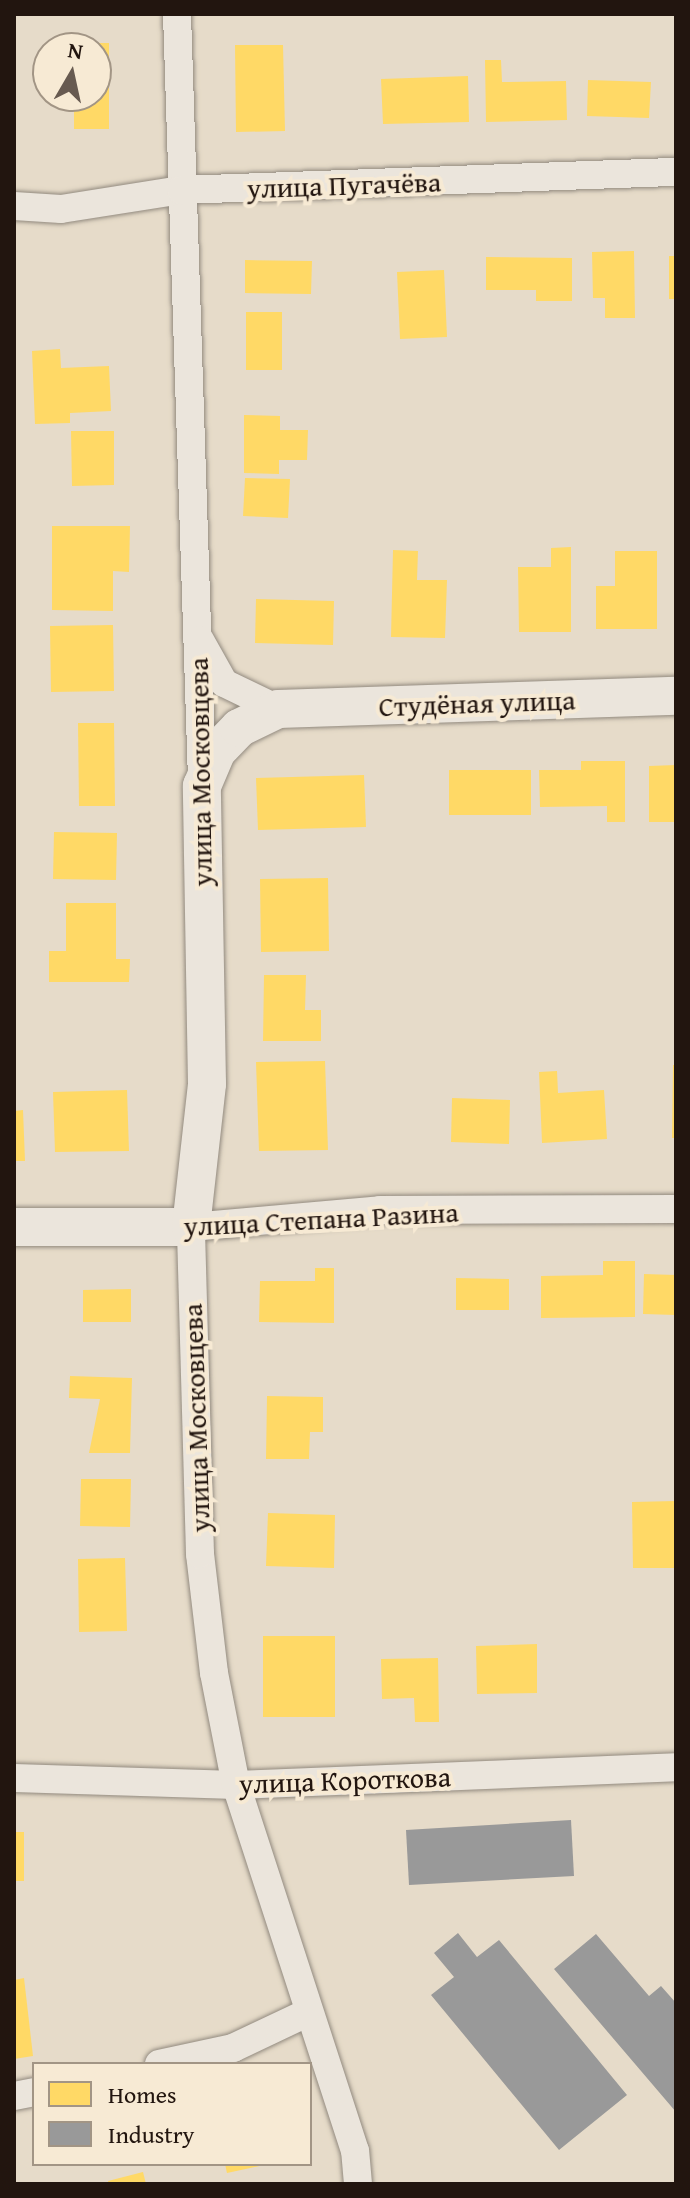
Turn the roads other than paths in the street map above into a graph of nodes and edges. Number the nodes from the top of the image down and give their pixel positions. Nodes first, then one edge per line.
1 (177, 14) edge
2 (676, 172) edge
3 (181, 190) junction
4 (14, 206) edge
5 (197, 632) junction
6 (676, 696) edge
7 (278, 709) junction
8 (202, 786) junction
9 (676, 1209) edge
10 (14, 1227) edge
11 (191, 1227) junction
12 (676, 1767) edge
13 (14, 1778) edge
14 (236, 1785) junction
15 (307, 2013) junction
16 (168, 2062) edge
17 (358, 2184) edge

1 - 3 street, улица Московцева
2 - 3 street, улица Пугачёва
3 - 4 street, улица Пугачёва
3 - 5 street, улица Московцева
5 - 7 street, улица Московцева
5 - 8 street, улица Московцева
6 - 7 street, Студёная улица
7 - 8 street
8 - 11 street, улица Московцева
9 - 11 street, улица Степана Разина
10 - 11 street, улица Степана Разина
11 - 14 street, улица Московцева
12 - 14 street, улица Короткова
13 - 14 street, улица Короткова
14 - 15 street, улица Московцева
15 - 16 street
15 - 17 street, улица Московцева

